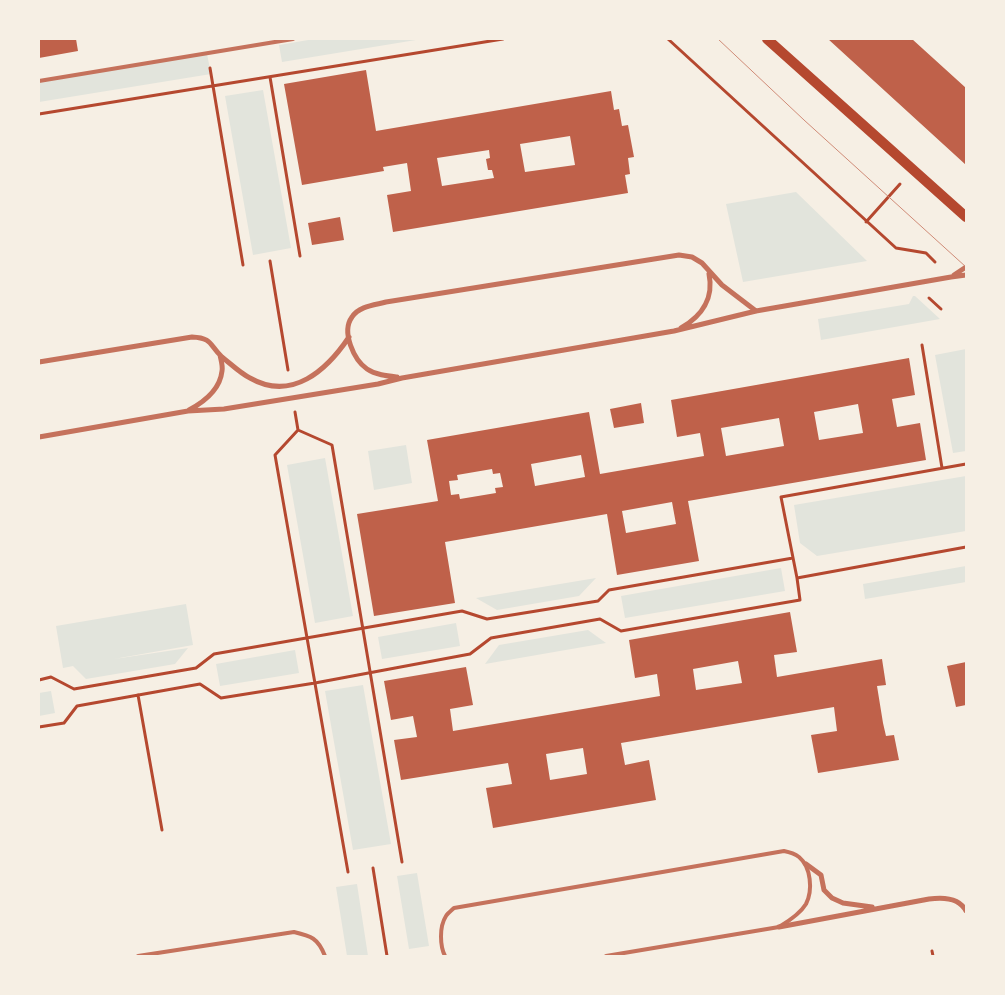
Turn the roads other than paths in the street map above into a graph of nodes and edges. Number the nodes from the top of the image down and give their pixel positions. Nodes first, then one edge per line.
1 (293, 39) edge
2 (768, 39) edge
3 (39, 81) edge
4 (966, 216) edge
5 (966, 267) edge
6 (708, 272) junction
7 (966, 275) edge
8 (951, 277) junction
9 (756, 311) junction
10 (674, 331) junction
11 (349, 337) junction
12 (220, 355) junction
13 (39, 362) edge
14 (402, 378) junction
15 (188, 411) junction
16 (39, 437) edge
17 (806, 864) junction
18 (877, 907) junction
19 (966, 911) edge
20 (779, 927) junction
21 (138, 956) edge
22 (325, 956) edge
23 (444, 956) edge
24 (606, 956) edge

1 - 3 lane
2 - 4 main road
5 - 8 street
6 - 9 street
6 - 10 street
6 - 11 street
7 - 8 street
8 - 9 street
9 - 10 street
10 - 14 street
11 - 12 street
11 - 14 street
12 - 13 street
12 - 15 street
14 - 15 street
15 - 16 street
17 - 18 street
17 - 20 lane
17 - 23 lane
18 - 19 street
18 - 20 street
20 - 24 lane
21 - 22 lane

